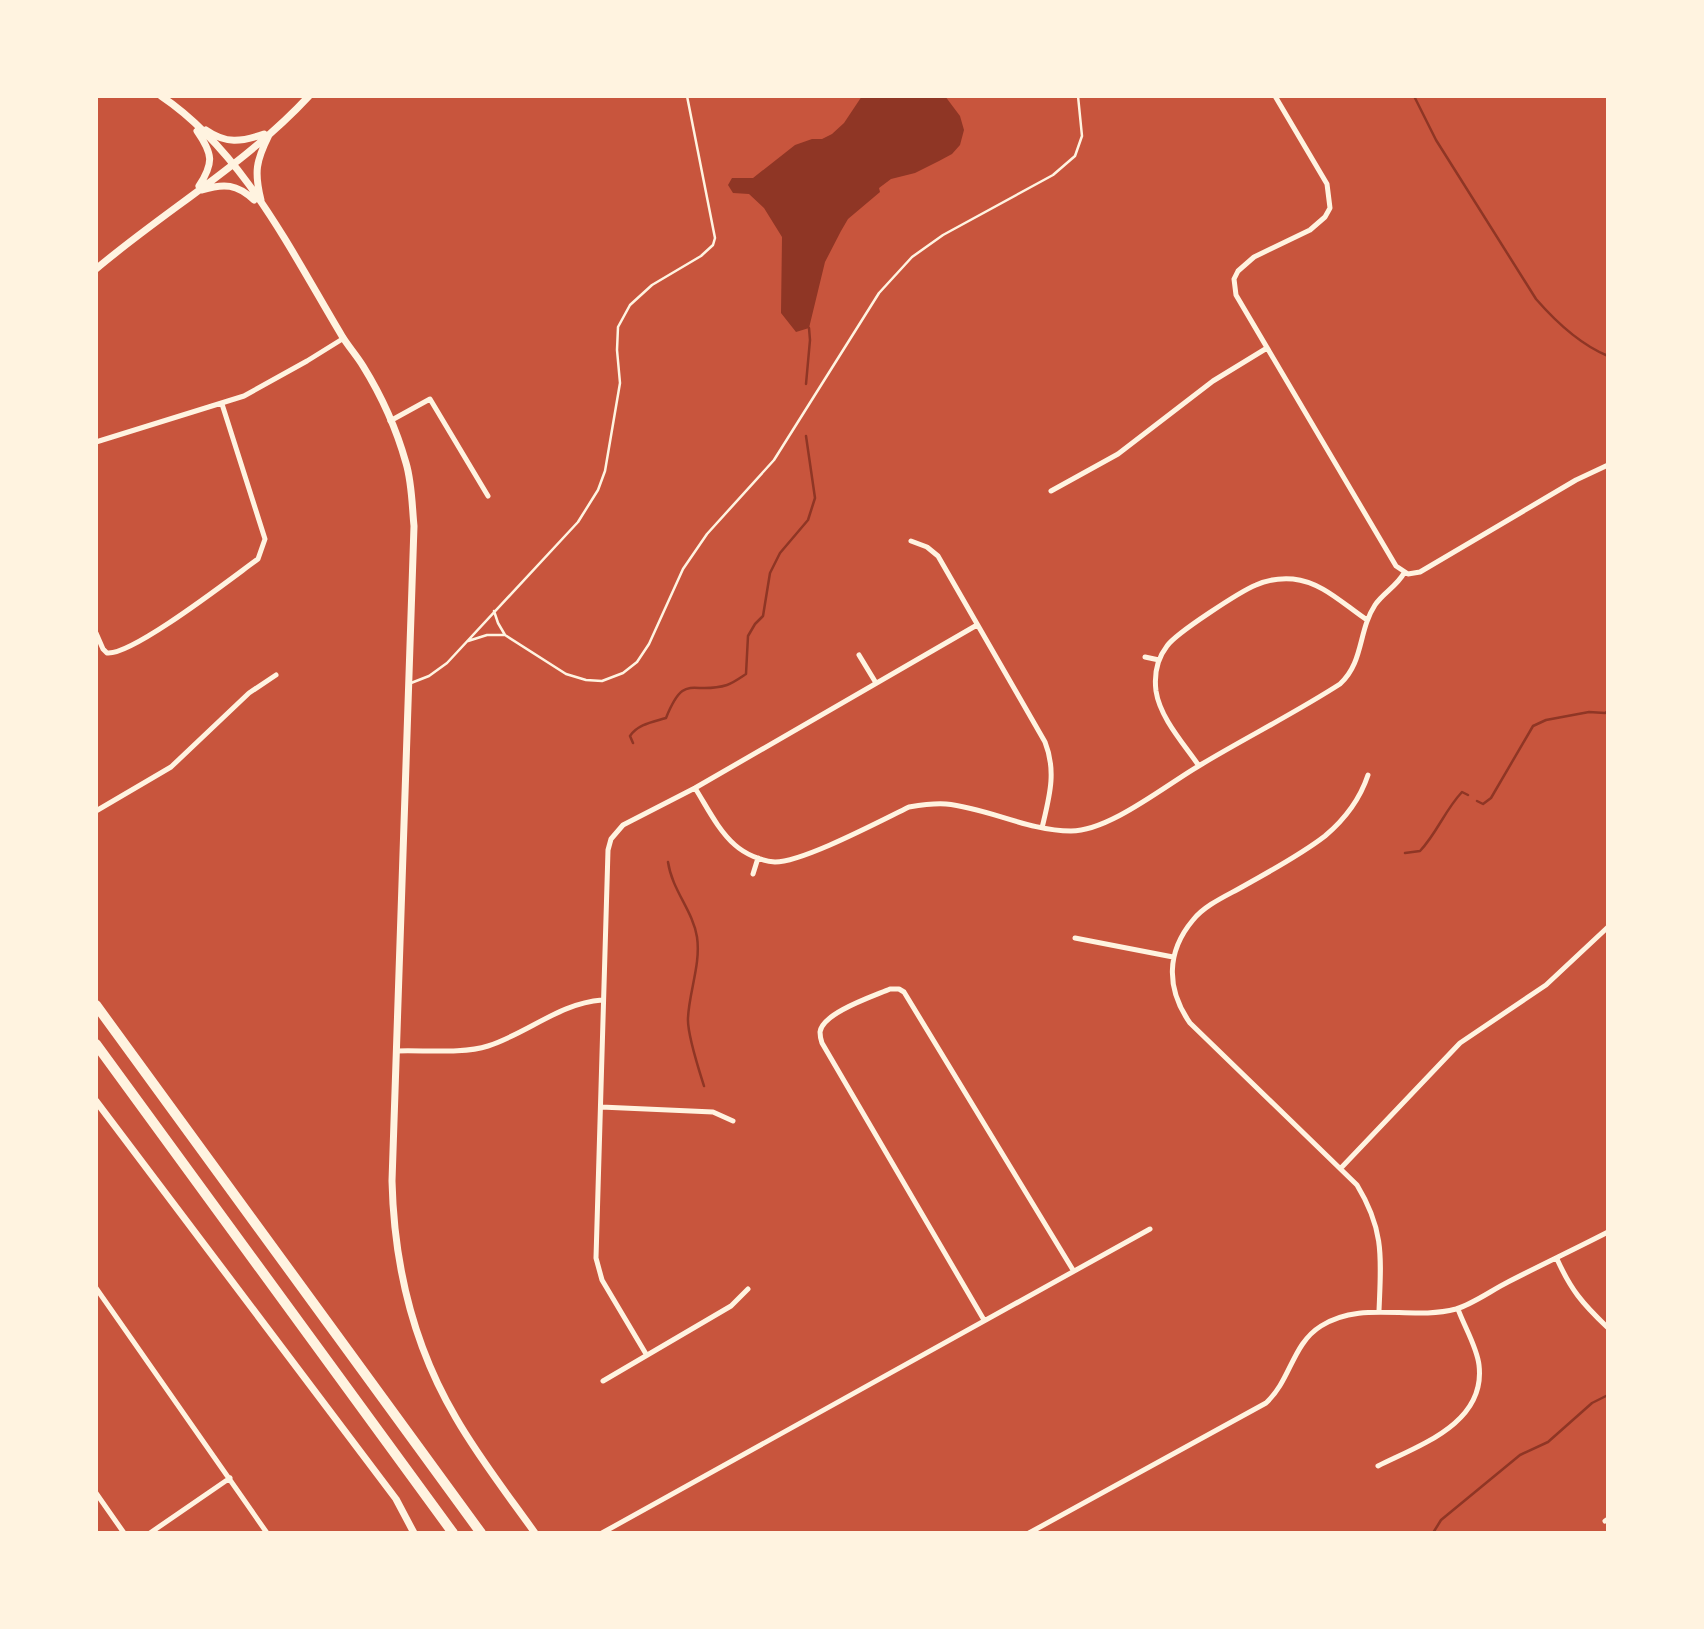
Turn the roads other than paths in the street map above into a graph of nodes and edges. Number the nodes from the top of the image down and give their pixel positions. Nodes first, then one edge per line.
1 (161, 96) edge
2 (309, 96) edge
3 (687, 96) edge
4 (1078, 96) edge
5 (1275, 96) edge
6 (189, 119) junction
7 (271, 131) junction
8 (233, 164) junction
9 (194, 192) junction
10 (263, 207) junction
11 (96, 269) edge
12 (344, 338) junction
13 (1267, 348) junction
14 (222, 404) junction
15 (390, 421) junction
16 (96, 442) edge
17 (1608, 465) edge
18 (1051, 491) dead end
19 (488, 496) dead end
20 (911, 541) dead end
21 (1404, 573) junction
22 (494, 611) junction
23 (1367, 620) junction
24 (977, 625) junction
25 (96, 633) edge
26 (505, 635) junction
27 (468, 641) junction
28 (859, 655) dead end
29 (1145, 657) dead end
30 (1159, 660) junction
31 (276, 675) dead end
32 (410, 683) junction
33 (876, 683) junction
34 (1199, 766) junction
35 (1368, 775) dead end
36 (695, 788) junction
37 (96, 810) edge
38 (1042, 828) junction
39 (758, 858) junction
40 (753, 874) dead end
41 (1608, 927) edge
42 (1075, 938) dead end
43 (1173, 957) junction
44 (603, 1000) junction
45 (96, 1006) edge
46 (96, 1044) edge
47 (397, 1051) junction
48 (96, 1101) edge
49 (601, 1107) junction
50 (733, 1121) dead end
51 (1341, 1168) junction
52 (1150, 1229) dead end
53 (1608, 1232) edge
54 (1557, 1259) junction
55 (1073, 1270) junction
56 (96, 1288) edge
57 (748, 1289) dead end
58 (1458, 1309) junction
59 (1379, 1311) junction
60 (985, 1320) junction
61 (1606, 1327) edge
62 (646, 1354) junction
63 (603, 1381) dead end
64 (1378, 1466) dead end
65 (230, 1478) junction
66 (96, 1493) edge
67 (124, 1533) edge
68 (150, 1533) edge
69 (267, 1533) edge
70 (414, 1533) edge
71 (453, 1533) edge
72 (481, 1533) edge
73 (535, 1533) edge
74 (603, 1533) edge
75 (1029, 1533) edge

1 - 6 street
2 - 7 street
3 - 22 lane
4 - 26 lane
5 - 13 street
6 - 7 street
6 - 8 street
6 - 9 street
7 - 8 street
7 - 10 street
8 - 9 street
8 - 10 street
9 - 10 street
9 - 11 street
10 - 12 street
12 - 14 street
12 - 15 street
13 - 18 street
13 - 21 street
14 - 16 street
14 - 25 street
15 - 19 street
15 - 32 street
17 - 21 street
20 - 24 street
21 - 23 street
22 - 26 lane
22 - 27 lane
23 - 30 street
23 - 34 street
24 - 33 street
24 - 38 street
26 - 27 lane
27 - 32 lane
28 - 33 street
29 - 30 street
30 - 34 street
31 - 37 street
32 - 47 street
33 - 36 street
34 - 38 street
35 - 43 street
36 - 39 street
36 - 44 street
38 - 39 street
39 - 40 street
41 - 51 street
42 - 43 street
43 - 51 street
44 - 47 street
44 - 49 street
45 - 72 highway
46 - 71 highway
47 - 73 street
48 - 70 street
49 - 50 street
49 - 62 street
51 - 59 street
52 - 55 street
53 - 54 street
54 - 58 street
54 - 61 street
55 - 60 street
55 - 60 street
56 - 65 street
57 - 62 street
58 - 59 street
58 - 64 street
59 - 75 street
60 - 74 street
62 - 63 street
65 - 68 street
65 - 69 street
66 - 67 street

